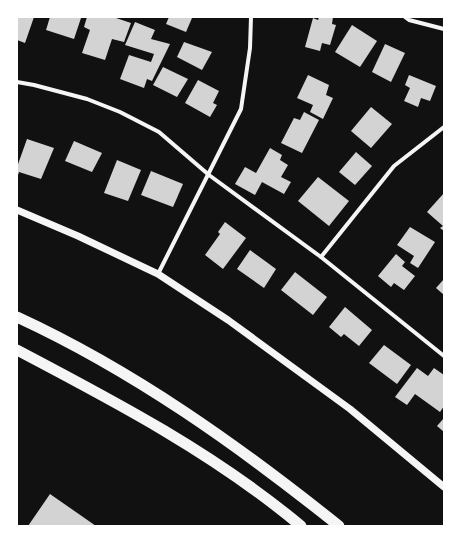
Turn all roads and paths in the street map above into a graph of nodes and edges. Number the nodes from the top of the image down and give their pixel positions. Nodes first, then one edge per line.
1 (252, 17) edge
2 (405, 17) edge
3 (444, 29) edge
4 (17, 82) edge
5 (444, 127) edge
6 (209, 175) junction
7 (17, 210) edge
8 (321, 257) junction
9 (158, 274) junction
10 (17, 317) edge
11 (17, 350) edge
12 (444, 356) edge
13 (444, 487) edge
14 (301, 526) edge
15 (339, 526) edge

1 - 6 street
2 - 3 street
4 - 6 street
5 - 8 street
6 - 8 street
6 - 9 street
7 - 9 street
8 - 12 street
9 - 13 street
10 - 15 highway
11 - 14 highway

